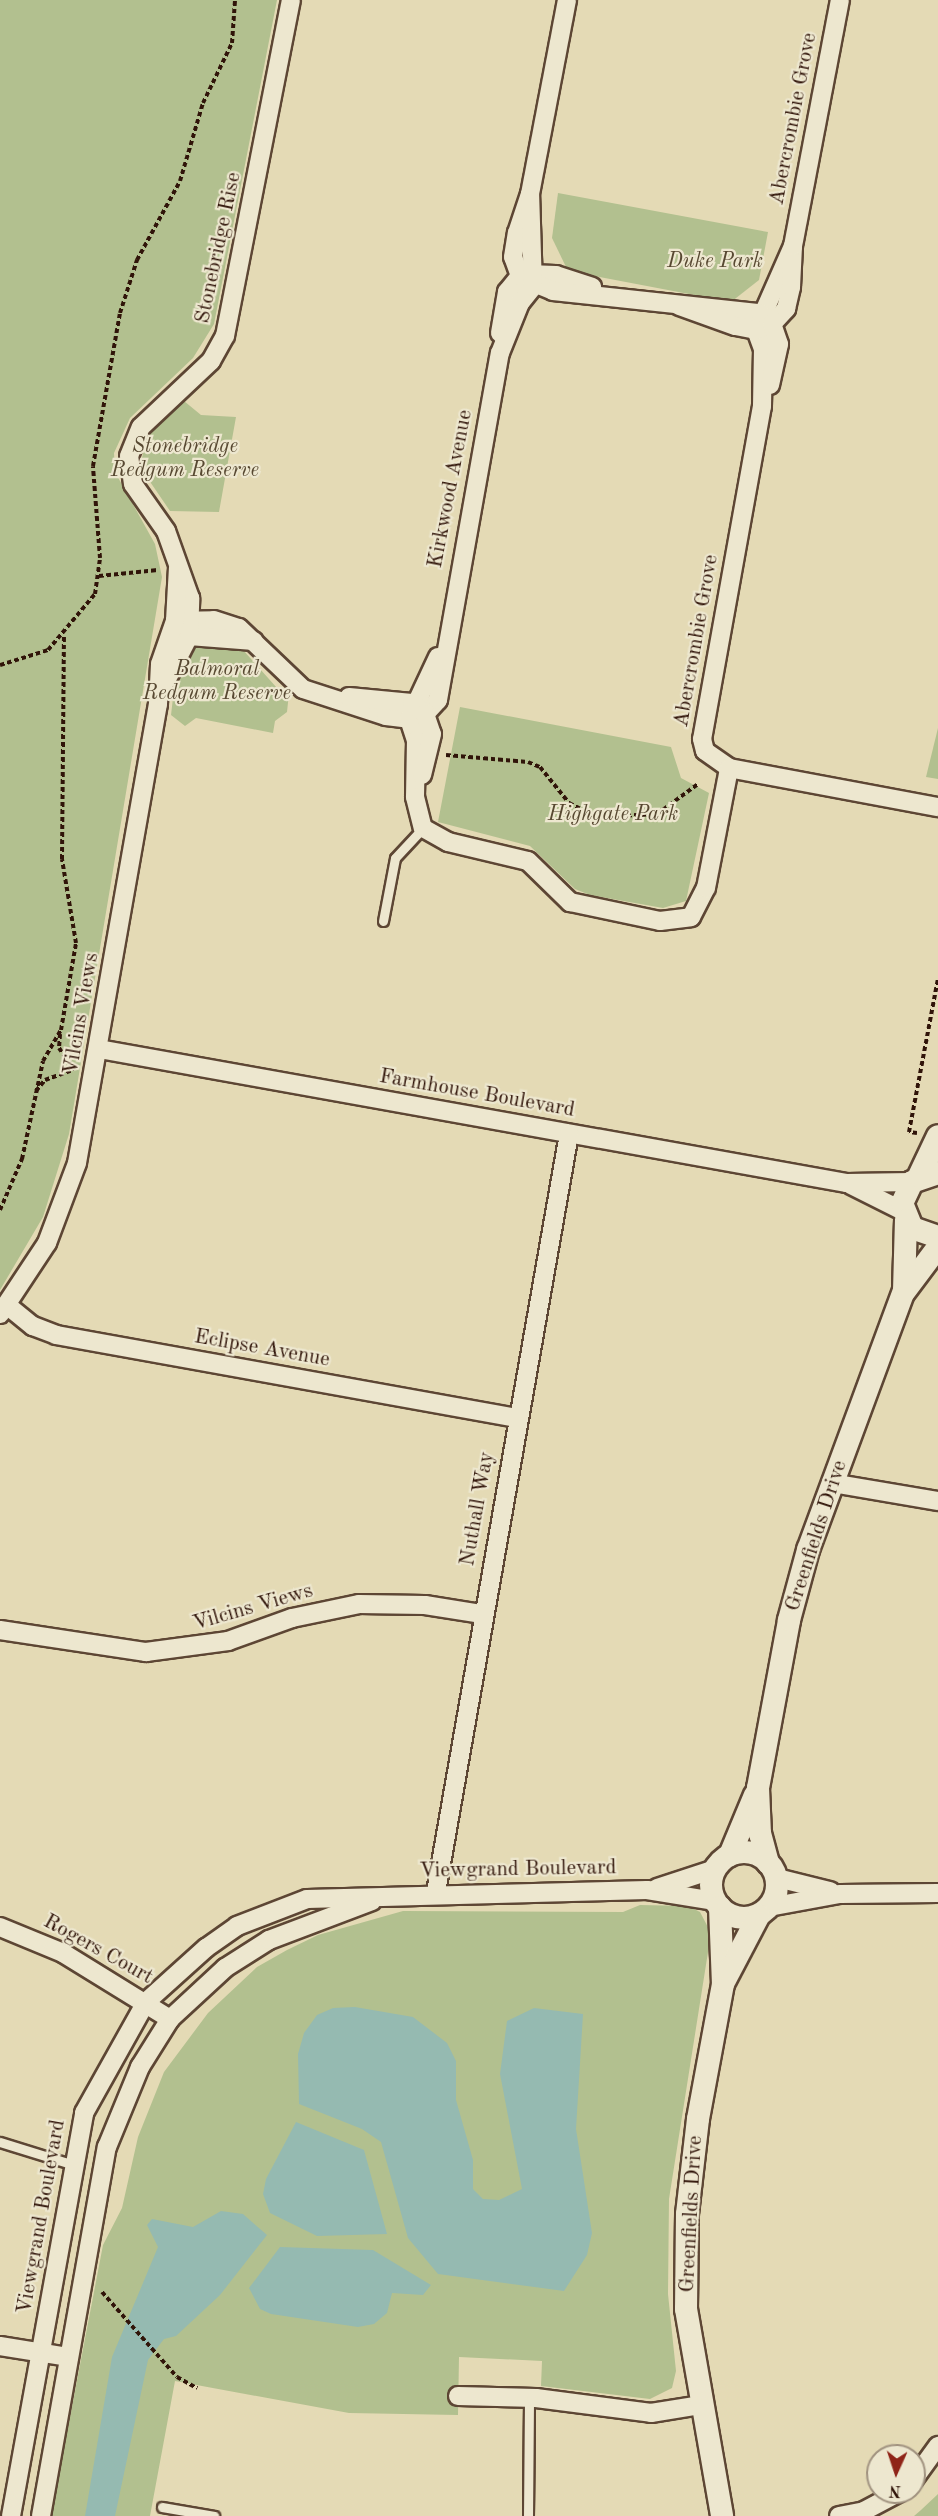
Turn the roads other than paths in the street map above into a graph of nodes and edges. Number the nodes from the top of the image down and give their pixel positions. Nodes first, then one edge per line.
1 (291, 0) edge
2 (567, 0) edge
3 (840, 0) edge
4 (529, 278) junction
5 (763, 322) junction
6 (187, 625) junction
7 (414, 712) junction
8 (729, 768) junction
9 (415, 796) junction
10 (938, 807) edge
11 (423, 828) junction
12 (383, 921) dead end
13 (99, 1049) junction
14 (569, 1134) junction
15 (938, 1137) edge
16 (923, 1177) edge
17 (847, 1183) junction
18 (904, 1216) junction
19 (938, 1237) edge
20 (938, 1247) edge
21 (904, 1292) junction
22 (4, 1310) edge
23 (516, 1418) junction
24 (832, 1483) junction
25 (938, 1501) edge
26 (482, 1614) junction
27 (0, 1630) edge
28 (758, 1788) junction
29 (722, 1862) junction
30 (773, 1870) junction
31 (647, 1890) junction
32 (436, 1892) junction
33 (840, 1893) junction
34 (938, 1893) edge
35 (390, 1894) junction
36 (717, 1904) junction
37 (764, 1911) junction
38 (0, 1928) edge
39 (723, 1984) junction
40 (146, 2002) junction
41 (171, 2019) junction
42 (0, 2142) edge
43 (71, 2164) junction
44 (0, 2346) edge
45 (40, 2353) junction
46 (69, 2357) junction
47 (458, 2396) dead end
48 (529, 2398) junction
49 (701, 2405) junction
50 (938, 2446) edge
51 (926, 2462) edge
52 (877, 2504) edge
53 (162, 2507) dead end
54 (11, 2516) edge
55 (41, 2516) edge
56 (214, 2516) edge
57 (528, 2516) edge
58 (722, 2516) edge
59 (839, 2516) edge

1 - 6 street, Stonebridge Rise
2 - 4 street
3 - 5 street, Abercrombie Grove
4 - 5 street
4 - 7 street, Kirkwood Avenue
5 - 8 street, Abercrombie Grove
6 - 7 street
6 - 13 street, Vilcins Views
7 - 9 street
7 - 9 street
8 - 10 street, Abercrombie Grove
8 - 11 street
9 - 11 street
11 - 12 lane
13 - 14 street, Farmhouse Boulevard
13 - 22 street, Vilcins Views
14 - 17 street, Farmhouse Boulevard
14 - 23 street, Nuthall Way
15 - 16 street
16 - 17 street, Farmhouse Boulevard
16 - 18 street, Greenfields Drive
17 - 18 street, Farmhouse Boulevard
18 - 19 street
18 - 21 street, Greenfields Drive
20 - 21 street, Greenfields Drive
21 - 24 street, Greenfields Drive
22 - 23 street, Eclipse Avenue
23 - 26 street, Nuthall Way
24 - 25 street
24 - 28 street, Greenfields Drive
26 - 27 street, Vilcins Views
26 - 32 street, Nuthall Way
28 - 29 street, Greenfields Drive
28 - 30 street, Greenfields Drive
29 - 30 street
29 - 31 street, Viewgrand Boulevard
29 - 36 street
30 - 33 street
30 - 37 street
31 - 32 street, Viewgrand Boulevard
31 - 36 street, Viewgrand Boulevard
32 - 35 street, Viewgrand Boulevard
33 - 34 street
33 - 37 street
35 - 40 street, Viewgrand Boulevard
35 - 41 street, Viewgrand Boulevard
36 - 37 street
36 - 39 street, Greenfields Drive
37 - 39 street, Greenfields Drive
38 - 40 street, Rogers Court
39 - 49 street, Greenfields Drive
40 - 41 street, Rogers Court
40 - 43 street, Viewgrand Boulevard
41 - 46 street, Viewgrand Boulevard
42 - 43 lane
43 - 45 street, Viewgrand Boulevard
44 - 45 street
45 - 46 street
45 - 54 street, Viewgrand Boulevard
46 - 55 street, Viewgrand Boulevard
47 - 48 street
48 - 49 street
48 - 57 lane
49 - 58 street, Greenfields Drive
50 - 51 street
52 - 59 street
53 - 56 lane

